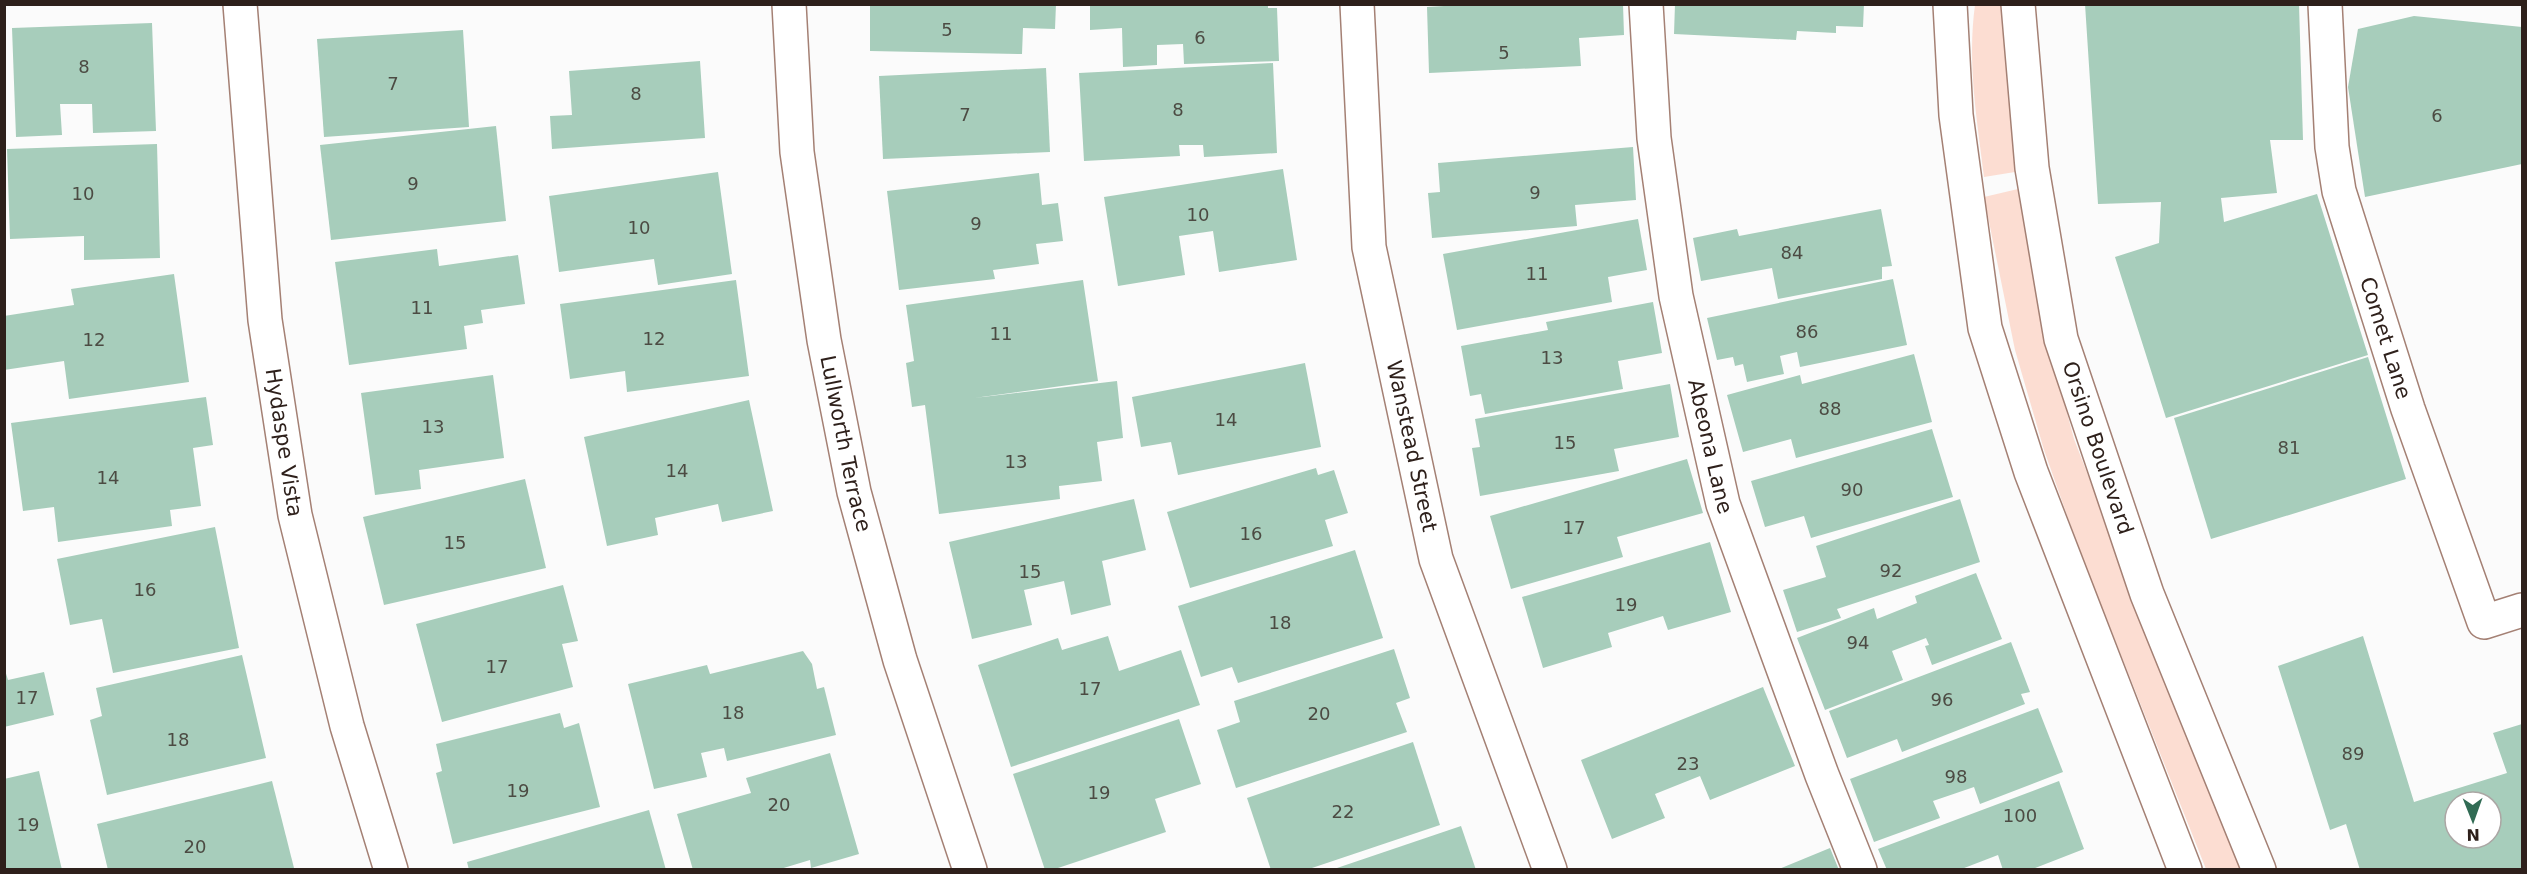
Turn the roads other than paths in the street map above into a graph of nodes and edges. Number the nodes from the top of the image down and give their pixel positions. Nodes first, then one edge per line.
1 (240, 4) edge
2 (789, 4) edge
3 (1357, 4) edge
4 (1646, 4) edge
5 (1950, 4) edge
6 (2018, 4) edge
7 (2325, 4) edge
8 (2523, 610) edge
9 (391, 870) edge
10 (970, 870) edge
11 (1550, 870) edge
12 (1860, 870) edge
13 (2185, 870) edge
14 (2259, 870) edge

1 - 9 street, Hydaspe Vista
2 - 10 street, Lullworth Terrace
3 - 11 street, Wanstead Street
4 - 12 street, Abeona Lane
5 - 13 street
6 - 14 street, Orsino Boulevard
7 - 8 street, Comet Lane

